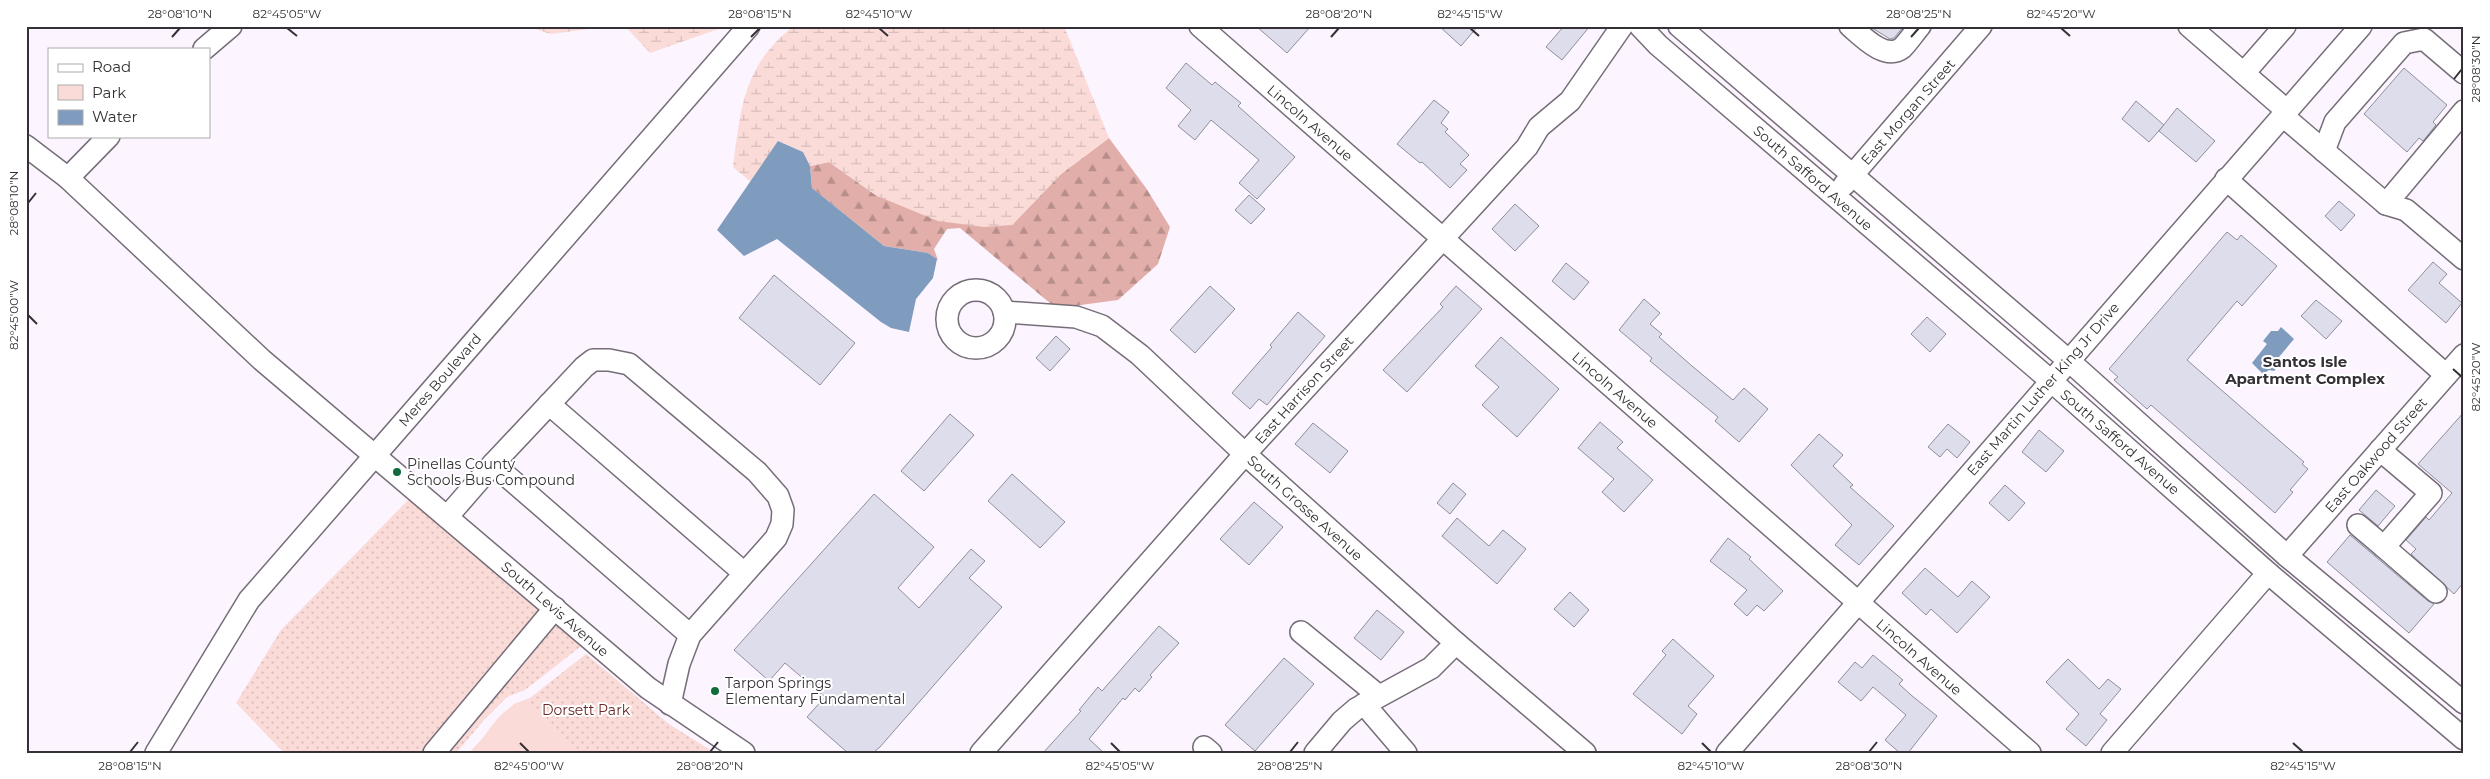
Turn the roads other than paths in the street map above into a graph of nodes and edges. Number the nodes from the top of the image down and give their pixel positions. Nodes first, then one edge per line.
1 (231, 26) edge
2 (750, 26) edge
3 (1200, 26) edge
4 (1622, 26) edge
5 (1640, 26) edge
6 (1679, 26) edge
7 (1850, 26) edge
8 (1920, 26) edge
9 (1981, 26) edge
10 (2189, 26) edge
11 (2286, 26) edge
12 (2361, 26) edge
13 (205, 48) edge
14 (2244, 73) junction
15 (2464, 73) edge
16 (2464, 111) edge
17 (2284, 112) junction
18 (107, 138) edge
19 (26, 146) edge
20 (2324, 150) junction
21 (1854, 175) junction
22 (68, 178) junction
23 (2226, 179) junction
24 (1834, 197) junction
25 (2386, 204) junction
26 (1442, 238) junction
27 (2464, 259) edge
28 (1004, 312) dead end
29 (2464, 355) edge
30 (2068, 360) junction
31 (2446, 375) junction
32 (2050, 380) junction
33 (549, 404) junction
34 (2380, 450) junction
35 (1245, 454) junction
36 (374, 455) junction
37 (493, 464) junction
38 (446, 517) junction
39 (2358, 525) dead end
40 (2384, 546) junction
41 (2287, 556) junction
42 (2268, 573) junction
43 (744, 574) junction
44 (2436, 592) dead end
45 (1857, 603) junction
46 (555, 608) junction
47 (1301, 632) dead end
48 (690, 635) junction
49 (1456, 643) junction
50 (1371, 700) junction
51 (2464, 703) edge
52 (670, 704) junction
53 (2464, 739) edge
54 (156, 753) edge
55 (434, 753) edge
56 (744, 753) edge
57 (980, 753) edge
58 (1315, 753) edge
59 (1406, 753) edge
60 (1585, 753) edge
61 (1727, 753) edge
62 (2030, 753) edge
63 (2112, 753) edge

1 - 13 street
2 - 36 street, Meres Boulevard
3 - 26 street, Lincoln Avenue
4 - 26 street, East Harrison Street
5 - 24 street, South Safford Avenue
6 - 21 street, South Safford Avenue
7 - 8 street
9 - 21 street, East Morgan Street
10 - 14 street
11 - 14 street
12 - 17 street, East Martin Luther King Jr Drive
14 - 17 street
15 - 20 street
16 - 25 street
17 - 20 street
17 - 23 street, East Martin Luther King Jr Drive
18 - 22 street
19 - 22 street, South Levis Avenue
20 - 25 street
21 - 24 street, East Morgan Street
21 - 30 street, South Safford Avenue
22 - 36 street, South Levis Avenue
23 - 30 street, East Martin Luther King Jr Drive
23 - 31 street
24 - 32 street, South Safford Avenue
25 - 27 street
26 - 35 street, East Harrison Street
26 - 45 street, Lincoln Avenue
28 - 35 street, South Grosse Avenue
29 - 31 street, East Oakwood Street
30 - 32 street, East Martin Luther King Jr Drive
30 - 41 street, South Safford Avenue
31 - 34 street, East Oakwood Street
32 - 42 street, South Safford Avenue
32 - 45 street, East Martin Luther King Jr Drive
33 - 37 street
33 - 43 street
33 - 43 street
34 - 40 street
34 - 41 street, East Oakwood Street
35 - 49 street, South Grosse Avenue
35 - 57 street, East Harrison Street
36 - 38 street, South Levis Avenue
36 - 54 street, Meres Boulevard
37 - 38 street
37 - 48 street
38 - 46 street, South Levis Avenue
39 - 40 street
40 - 44 street
41 - 51 street, South Safford Avenue
42 - 53 street, South Safford Avenue
42 - 63 street
43 - 48 street
45 - 61 street, East Martin Luther King Jr Drive
45 - 62 street, Lincoln Avenue
46 - 52 street, South Levis Avenue
46 - 55 street
47 - 50 street
48 - 52 street
49 - 50 street
49 - 60 street, South Grosse Avenue
50 - 58 street
50 - 59 street
52 - 56 street, South Levis Avenue

